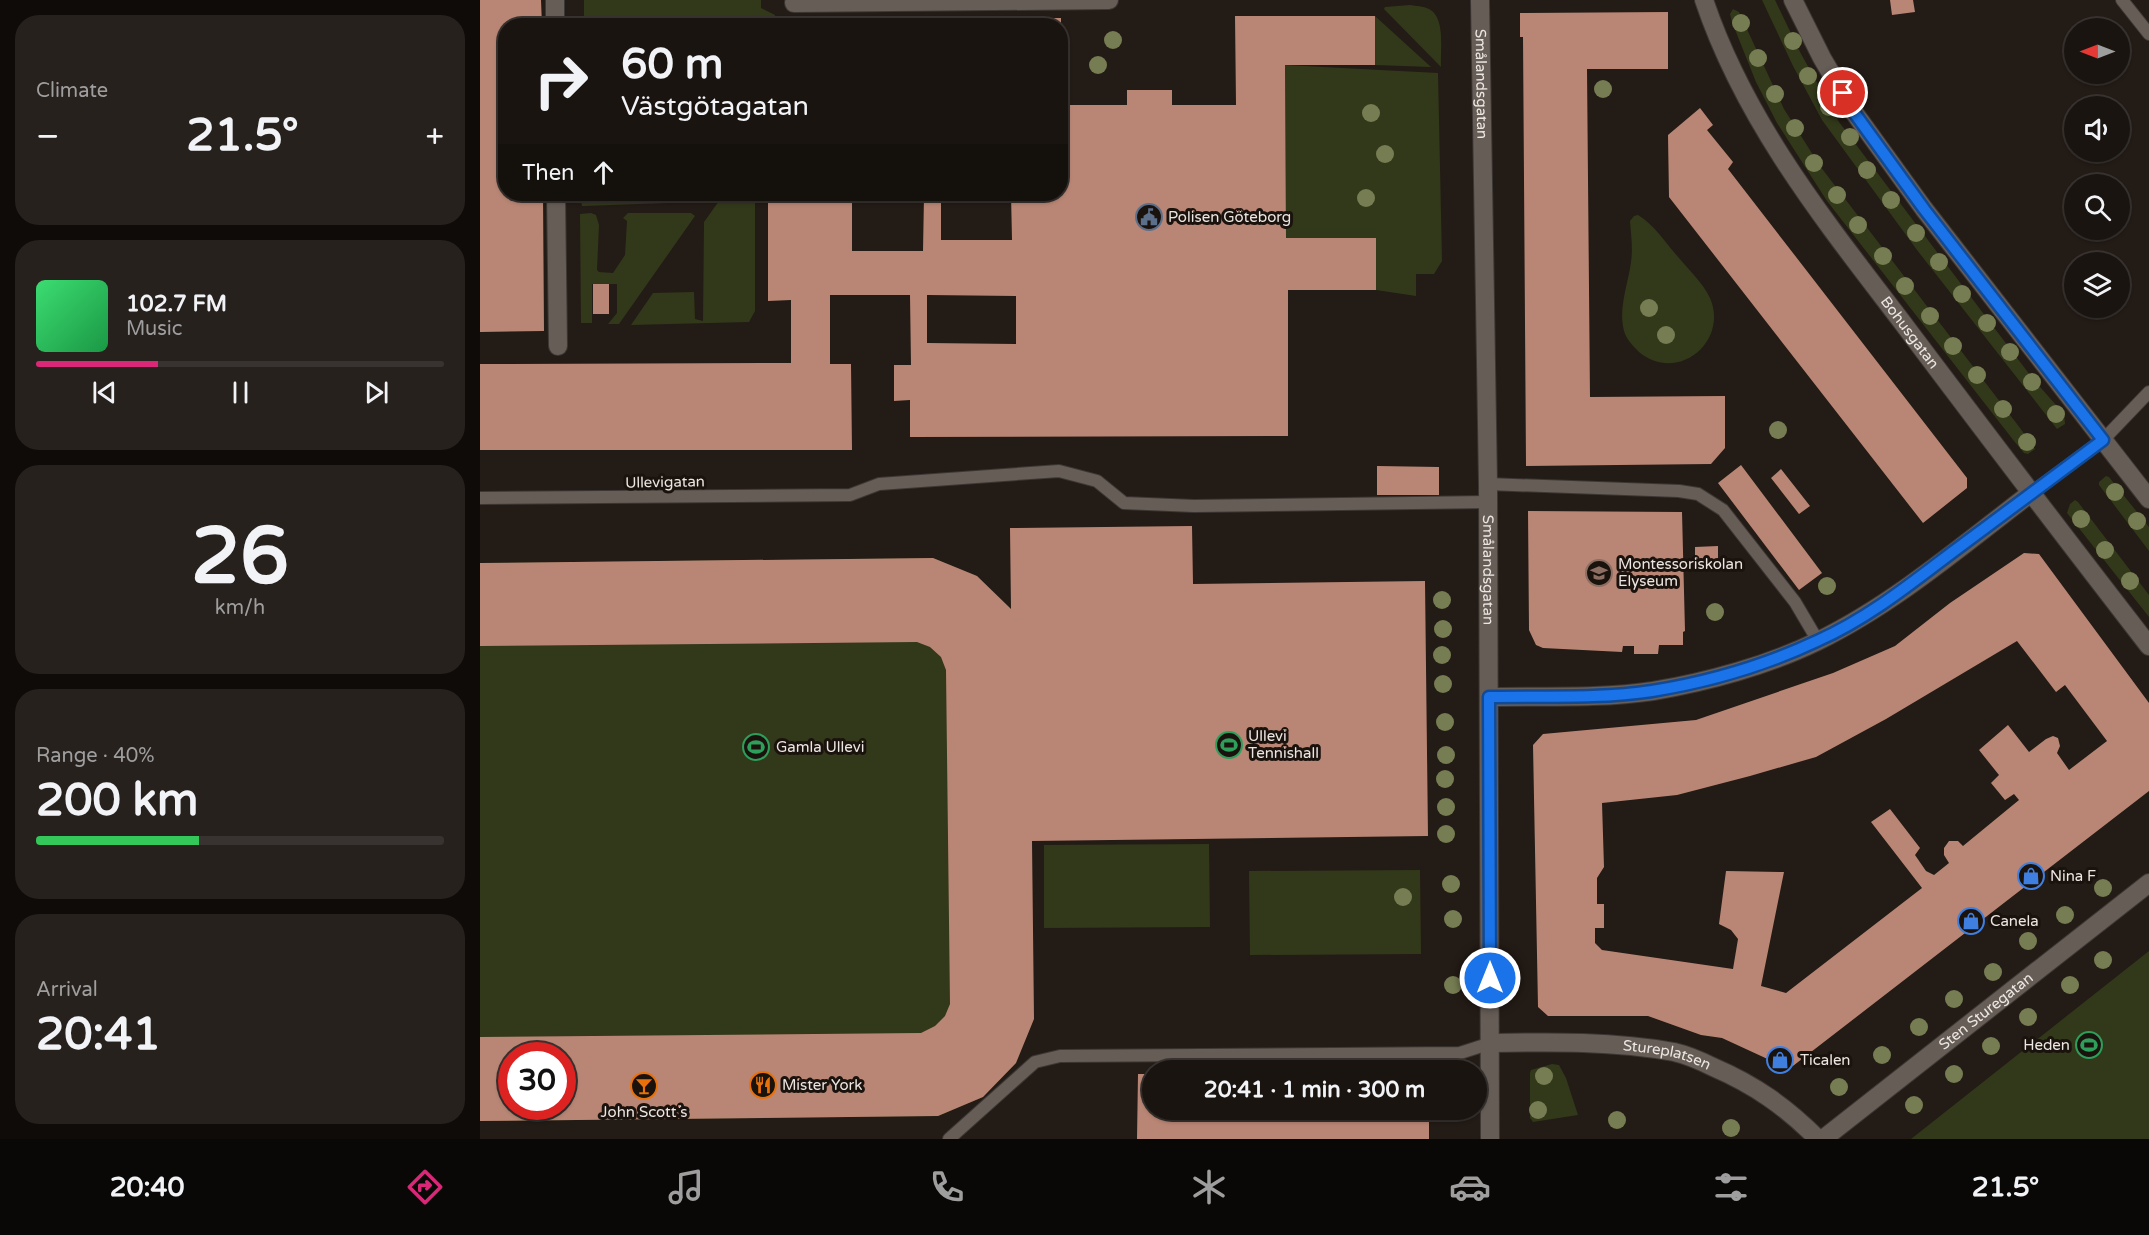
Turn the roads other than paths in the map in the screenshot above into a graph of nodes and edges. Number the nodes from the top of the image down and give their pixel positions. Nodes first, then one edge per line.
1 (555, 0) edge
2 (1109, 0) edge
3 (1480, 0) edge
4 (1704, 0) edge
5 (1793, 0) edge
6 (2122, 0) edge
7 (794, 3) dead end
8 (555, 18) edge
9 (2149, 34) edge
10 (556, 201) edge
11 (558, 346) dead end
12 (2149, 392) edge
13 (2103, 440) junction
14 (2031, 493) junction
15 (480, 498) edge
16 (1487, 498) junction
17 (2149, 499) edge
18 (1818, 641) junction
19 (2149, 646) edge
20 (1489, 697) junction
21 (2149, 883) edge
22 (1491, 1042) junction
23 (949, 1139) edge
24 (1490, 1139) edge
25 (1818, 1139) edge
26 (1823, 1139) edge

1 - 8 street
2 - 7 street
3 - 16 street, Smålandsgatan
4 - 14 street, Bohusgatan
5 - 13 street
6 - 9 lane
10 - 11 street
12 - 13 lane
13 - 14 lane
13 - 17 street
14 - 18 street
14 - 19 street, Bohusgatan
15 - 16 lane, Ullevigatan
16 - 18 lane
16 - 20 street, Smålandsgatan
18 - 20 street
20 - 22 street, Smålandsgatan
21 - 26 street, Sten Sturegatan
22 - 23 lane
22 - 24 street, Smålandsgatan
22 - 25 street, Stureplatsen

